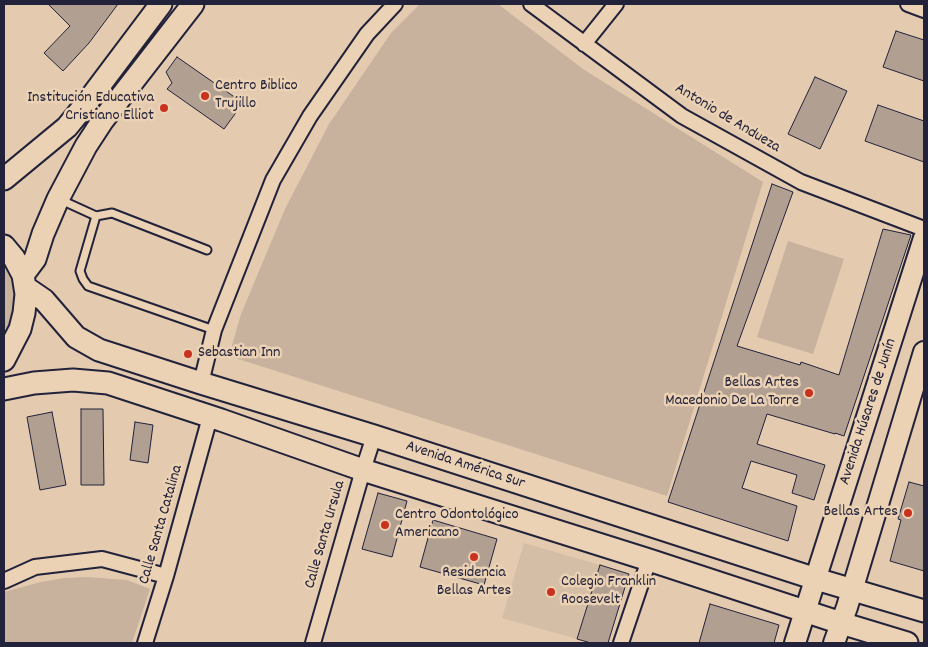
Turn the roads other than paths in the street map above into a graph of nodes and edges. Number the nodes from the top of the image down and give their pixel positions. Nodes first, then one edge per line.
1 (161, 4) edge
2 (192, 4) edge
3 (395, 4) edge
4 (531, 4) edge
5 (616, 4) edge
6 (908, 4) edge
7 (924, 10) edge
8 (584, 44) junction
9 (85, 105) junction
10 (103, 120) junction
11 (4, 179) edge
12 (58, 199) junction
13 (96, 216) junction
14 (924, 228) edge
15 (924, 238) edge
16 (4, 246) edge
17 (207, 250) dead end
18 (24, 281) junction
19 (214, 330) junction
20 (924, 352) edge
21 (4, 360) edge
22 (201, 383) junction
23 (4, 389) edge
24 (210, 417) junction
25 (374, 436) junction
26 (364, 470) junction
27 (649, 560) junction
28 (166, 576) junction
29 (816, 579) junction
30 (4, 581) edge
31 (852, 590) junction
32 (805, 612) junction
33 (924, 612) edge
34 (838, 633) edge
35 (145, 643) edge
36 (313, 643) edge
37 (621, 643) edge
38 (795, 643) edge
39 (907, 643) edge

1 - 9 main road
2 - 10 main road
3 - 19 street
4 - 8 street, Antonio de Andueza
5 - 8 street
6 - 7 street
8 - 14 street, Antonio de Andueza
9 - 10 street
9 - 11 main road
10 - 12 main road
12 - 13 lane
12 - 18 main road
13 - 17 lane
13 - 19 lane
15 - 29 street, Avenida Húsares de Junín
16 - 18 main road
18 - 21 main road
18 - 22 main road, Avenida América Sur
19 - 22 street
20 - 31 street, Avenida Húsares de Junín
22 - 25 main road, Avenida América Sur
23 - 24 main road, Avenida América Sur
24 - 26 main road, Avenida América Sur
24 - 28 street, Calle Santa Catalina
25 - 26 street, Calle Santa Ursula
25 - 29 main road, Avenida América Sur
26 - 27 main road, Avenida América Sur
26 - 36 street, Calle Santa Ursula
27 - 32 main road, Avenida América Sur
27 - 37 street
28 - 30 street
28 - 35 street, Calle Santa Catalina
29 - 31 main road, Avenida América Sur
29 - 32 street, Avenida Húsares de Junín
31 - 33 main road, Avenida América Sur
31 - 34 street, Avenida Húsares de Junín
32 - 34 main road, Avenida América Sur
32 - 38 street, Avenida Húsares de Junín
34 - 39 main road, Avenida América Sur

